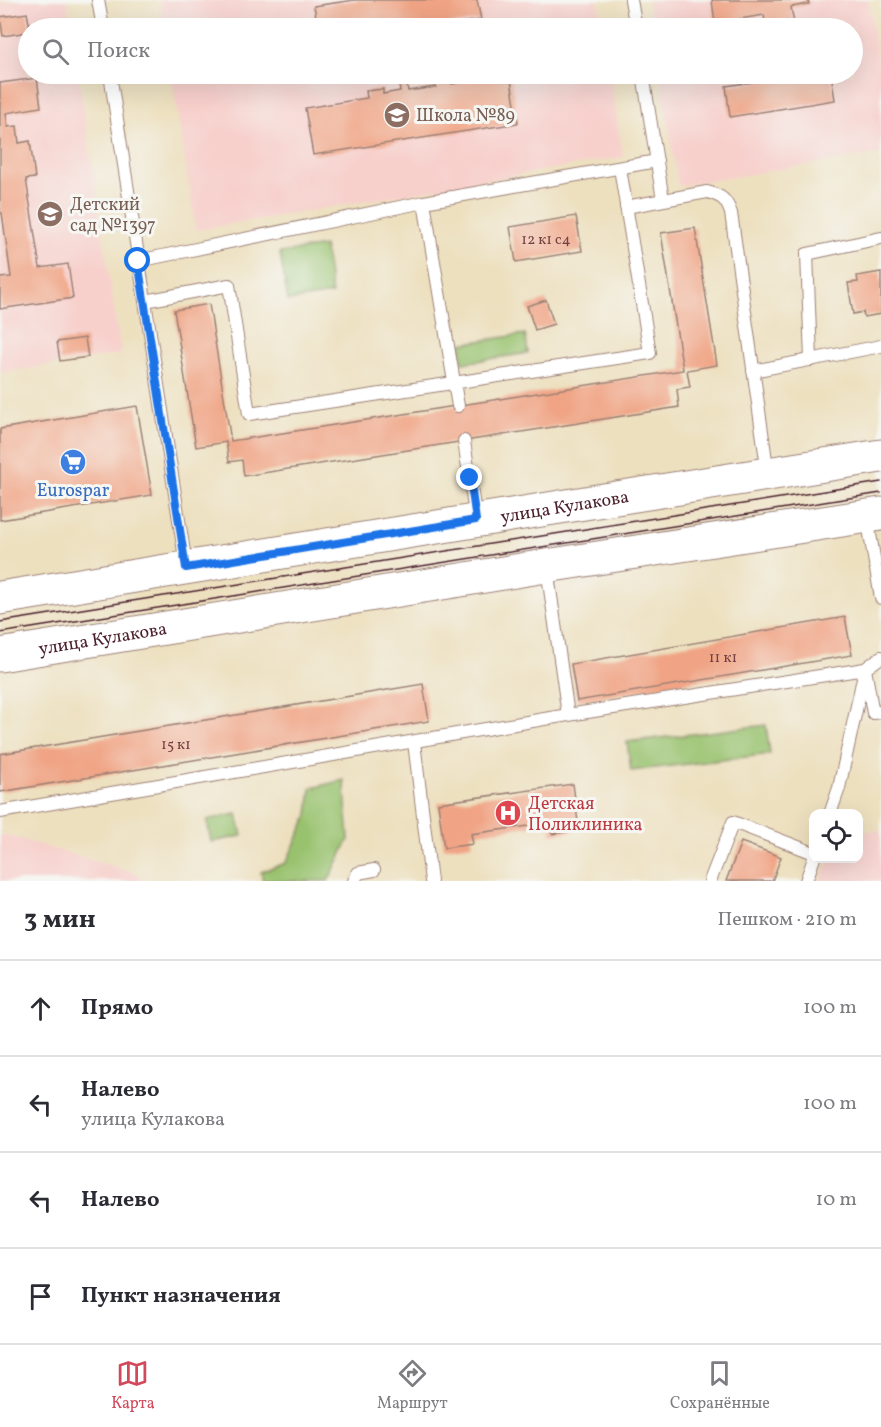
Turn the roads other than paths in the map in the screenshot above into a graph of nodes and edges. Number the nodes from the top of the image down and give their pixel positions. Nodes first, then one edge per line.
1 (98, 0) edge
2 (631, 0) edge
3 (101, 18) edge
4 (634, 18) edge
5 (111, 84) edge
6 (645, 84) edge
7 (657, 161) junction
8 (620, 168) junction
9 (663, 200) junction
10 (424, 202) junction
11 (626, 207) junction
12 (881, 238) edge
13 (138, 261) junction
14 (144, 302) junction
15 (881, 346) edge
16 (812, 360) junction
17 (753, 371) junction
18 (454, 383) junction
19 (458, 406) dead end
20 (464, 441) dead end
21 (881, 456) edge
22 (768, 475) junction
23 (874, 515) edge
24 (476, 520) junction
25 (546, 567) junction
26 (186, 568) junction
27 (0, 598) edge
28 (881, 598) edge
29 (0, 655) edge
30 (881, 657) edge
31 (865, 669) junction
32 (881, 712) edge
33 (568, 715) junction
34 (414, 742) junction
35 (831, 809) edge
36 (0, 812) edge
37 (809, 851) edge
38 (812, 863) edge
39 (374, 870) dead end
40 (354, 881) edge
41 (431, 881) edge
42 (711, 881) edge
43 (806, 881) edge

1 - 3 lane
2 - 4 lane
5 - 13 lane
6 - 7 lane
7 - 8 lane
7 - 9 lane
8 - 10 lane
8 - 11 lane
9 - 11 lane
9 - 17 lane
10 - 13 lane
10 - 18 lane
11 - 18 lane
12 - 16 lane
13 - 14 lane
14 - 18 lane
14 - 26 lane
15 - 16 lane
16 - 17 lane
17 - 22 lane
18 - 19 lane
20 - 24 lane
21 - 22 main road, улица Кулакова
22 - 24 main road, улица Кулакова
23 - 25 main road, улица Кулакова
23 - 28 lane
24 - 26 main road, улица Кулакова
25 - 29 main road, улица Кулакова
25 - 33 lane
26 - 27 main road, улица Кулакова
30 - 31 lane
31 - 32 lane
31 - 33 lane
31 - 35 lane
33 - 34 lane
34 - 36 lane
34 - 41 lane
37 - 42 lane
38 - 43 lane
39 - 40 lane

